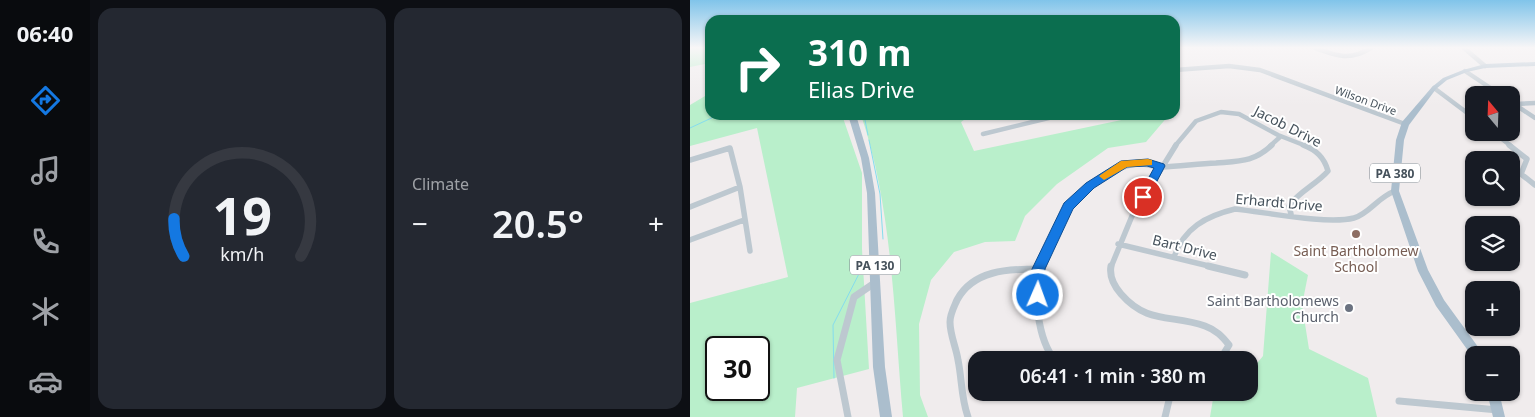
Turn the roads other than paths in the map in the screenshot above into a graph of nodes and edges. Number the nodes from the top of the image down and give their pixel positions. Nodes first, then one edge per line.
1 (1210, 67) edge
2 (1241, 67) edge
3 (1479, 67) edge
4 (1180, 70) edge
5 (1465, 71) junction
6 (1488, 86) edge
7 (1434, 88) junction
8 (1520, 103) edge
9 (1535, 103) edge
10 (1520, 108) edge
11 (1465, 111) edge
12 (1535, 118) edge
13 (853, 120) edge
14 (1040, 120) edge
15 (1405, 124) junction
16 (983, 134) dead end
17 (1280, 137) junction
18 (1504, 141) edge
19 (690, 160) edge
20 (1160, 166) junction
21 (1535, 185) edge
22 (740, 187) junction
23 (1395, 191) junction
24 (690, 207) edge
25 (1291, 214) junction
26 (744, 220) junction
27 (690, 240) edge
28 (1118, 244) junction
29 (750, 251) dead end
30 (1174, 257) junction
31 (1039, 269) junction
32 (1245, 275) dead end
33 (876, 282) junction
34 (1472, 346) edge
35 (1047, 351) edge
36 (1225, 351) edge
37 (1168, 401) edge
38 (1399, 401) dead end
39 (1499, 413) edge
40 (848, 417) edge
41 (886, 417) edge
42 (968, 417) edge
43 (1165, 417) edge

1 - 4 street, Wilson Drive
2 - 15 street, Wilson Drive
3 - 5 main road, PA 380
5 - 6 street
5 - 7 main road, PA 380
7 - 11 street
7 - 15 main road, PA 380
8 - 9 street
10 - 12 street
13 - 33 main road, PA 130
14 - 16 street
15 - 23 main road, PA 380
17 - 20 street
17 - 20 street, Jacob Drive
17 - 25 street, Jacob Drive
18 - 21 street
19 - 22 street
20 - 28 street, Jacob Drive
20 - 31 street
22 - 24 street
22 - 26 street
23 - 25 street, Erhardt Drive
23 - 34 main road, PA 380
25 - 30 street, Erhardt Drive
26 - 27 street
26 - 29 street
28 - 30 street, Bart Drive
28 - 36 street, Jacob Drive
30 - 32 street, Bart Drive
31 - 35 street
31 - 42 street
33 - 40 street
33 - 41 main road, PA 130
37 - 43 street
38 - 39 street

